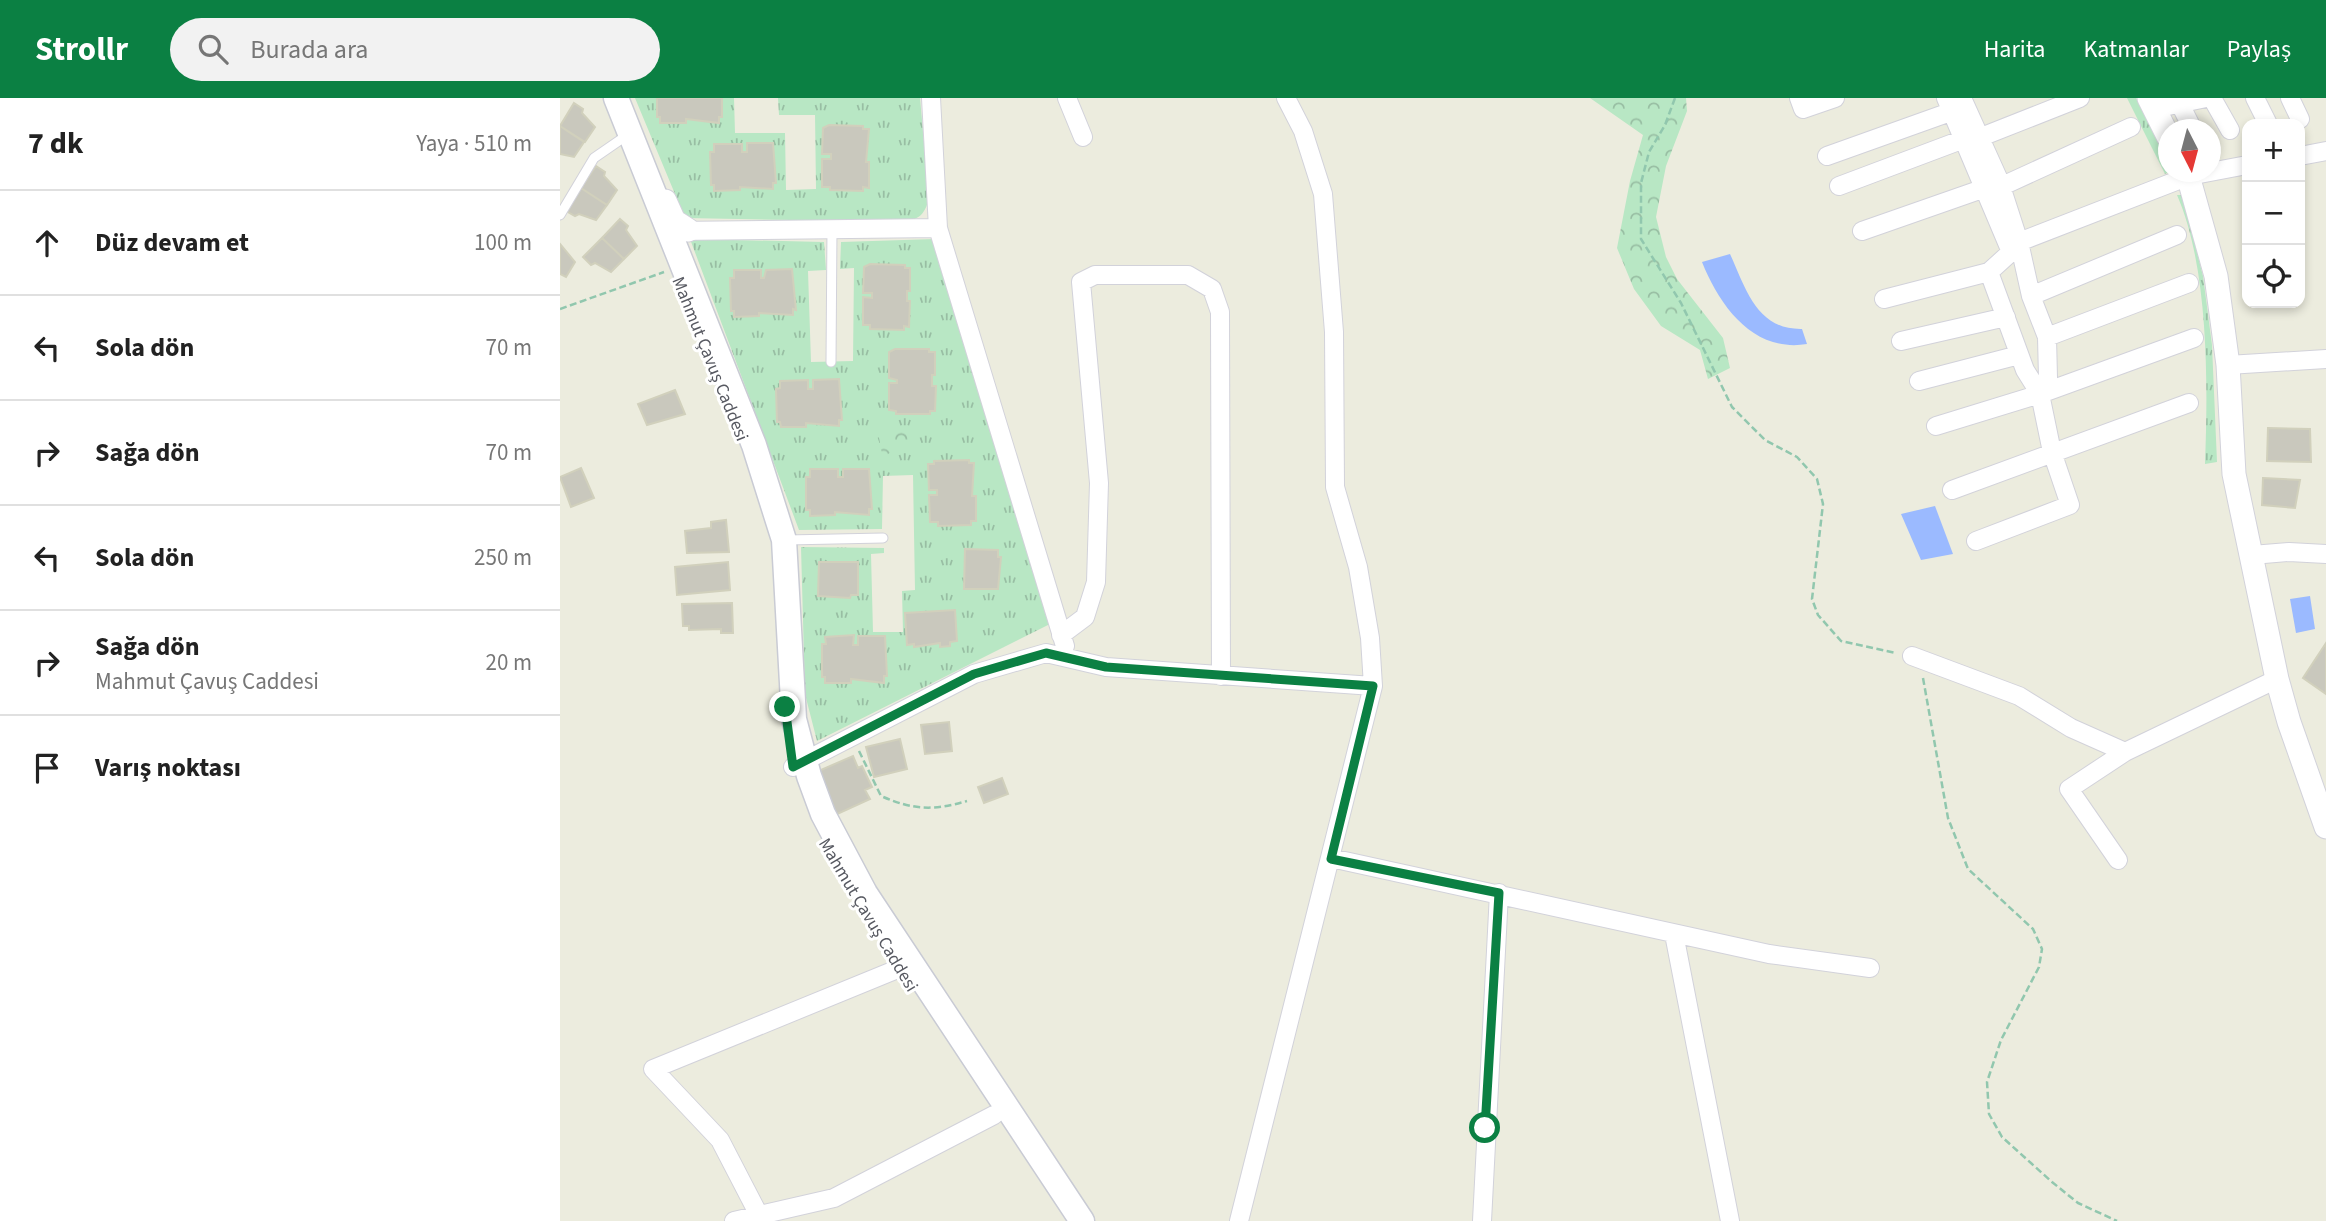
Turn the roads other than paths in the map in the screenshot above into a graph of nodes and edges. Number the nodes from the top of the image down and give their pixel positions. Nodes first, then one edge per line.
1 (606, 98) edge
2 (616, 98) edge
3 (624, 98) edge
4 (931, 98) edge
5 (1066, 98) edge
6 (1286, 98) edge
7 (1799, 98) edge
8 (1835, 98) edge
9 (2080, 98) edge
10 (2206, 98) edge
11 (2212, 98) edge
12 (2255, 98) edge
13 (2290, 98) edge
14 (2178, 101) edge
15 (1954, 102) edge
16 (2151, 103) edge
17 (2159, 119) edge
18 (2187, 119) edge
19 (2265, 119) edge
20 (2300, 119) dead end
21 (2132, 127) dead end
22 (2230, 130) dead end
23 (1083, 137) dead end
24 (622, 138) junction
25 (1972, 138) junction
26 (2326, 151) edge
27 (2305, 155) edge
28 (1827, 156) dead end
29 (2242, 166) edge
30 (2221, 169) edge
31 (2168, 182) edge
32 (2190, 182) edge
33 (1839, 186) dead end
34 (1993, 187) junction
35 (560, 215) edge
36 (938, 228) junction
37 (832, 229) junction
38 (673, 231) junction
39 (1862, 231) dead end
40 (2177, 235) dead end
41 (2020, 242) junction
42 (1989, 272) junction
43 (2189, 283) dead end
44 (2031, 296) junction
45 (1884, 299) dead end
46 (2006, 317) junction
47 (2047, 337) junction
48 (2194, 338) dead end
49 (1902, 341) dead end
50 (2019, 355) junction
51 (2326, 359) edge
52 (831, 362) dead end
53 (2228, 365) junction
54 (1919, 381) dead end
55 (2040, 394) junction
56 (2189, 403) dead end
57 (1936, 426) dead end
58 (2052, 452) junction
59 (1952, 490) dead end
60 (883, 538) dead end
61 (781, 540) junction
62 (1976, 541) dead end
63 (2326, 554) edge
64 (2252, 555) junction
65 (1061, 635) junction
66 (1912, 656) road end
67 (1069, 659) junction
68 (1221, 676) junction
69 (2277, 679) junction
70 (1373, 686) junction
71 (2125, 752) junction
72 (807, 760) junction
73 (2326, 827) edge
74 (1331, 859) junction
75 (2118, 860) dead end
76 (1499, 893) junction
77 (1674, 934) junction
78 (900, 968) junction
79 (1870, 968) dead end
80 (995, 1115) junction
81 (760, 1217) edge
82 (734, 1221) edge
83 (1066, 1221) edge
84 (1082, 1221) edge
85 (1239, 1221) edge
86 (1482, 1221) edge
87 (1730, 1221) edge

1 - 24 main road, Mahmut Çavuş Caddesi
2 - 38 main road
3 - 38 street
4 - 36 street
5 - 23 street
6 - 70 street
7 - 8 street
9 - 25 street
10 - 14 street
11 - 22 street
12 - 19 street
13 - 20 street
14 - 16 street
14 - 18 street
15 - 25 street
15 - 28 street
16 - 17 street
21 - 34 street
24 - 35 lane
24 - 38 main road, Mahmut Çavuş Caddesi
25 - 33 street
25 - 34 street
26 - 27 street
29 - 30 street
31 - 41 street
32 - 53 street
34 - 39 street
34 - 41 street
34 - 42 street
36 - 37 street
36 - 65 street
37 - 38 street
37 - 52 lane
38 - 61 main road
38 - 61 main road, Mahmut Çavuş Caddesi
40 - 44 street
41 - 44 street
42 - 45 street
42 - 46 street
43 - 47 street
44 - 47 street
46 - 49 street
46 - 50 street
47 - 55 street
48 - 55 street
50 - 54 street
50 - 55 street
51 - 53 street
53 - 64 street
55 - 57 street
55 - 58 street
56 - 58 street
58 - 59 street
58 - 62 street
60 - 61 lane
61 - 72 main road
61 - 72 main road, Mahmut Çavuş Caddesi
63 - 64 street
64 - 69 street
65 - 67 street
65 - 68 street
66 - 71 street
67 - 68 street
67 - 72 street
68 - 70 street
69 - 71 street
69 - 73 street
70 - 74 street
71 - 75 street
72 - 78 main road, Mahmut Çavuş Caddesi
72 - 84 main road
74 - 76 street
74 - 85 street
76 - 77 street
76 - 86 street
77 - 79 street
77 - 87 street
78 - 80 main road, Mahmut Çavuş Caddesi
78 - 81 street
80 - 81 street
80 - 83 main road, Mahmut Çavuş Caddesi
81 - 82 street

